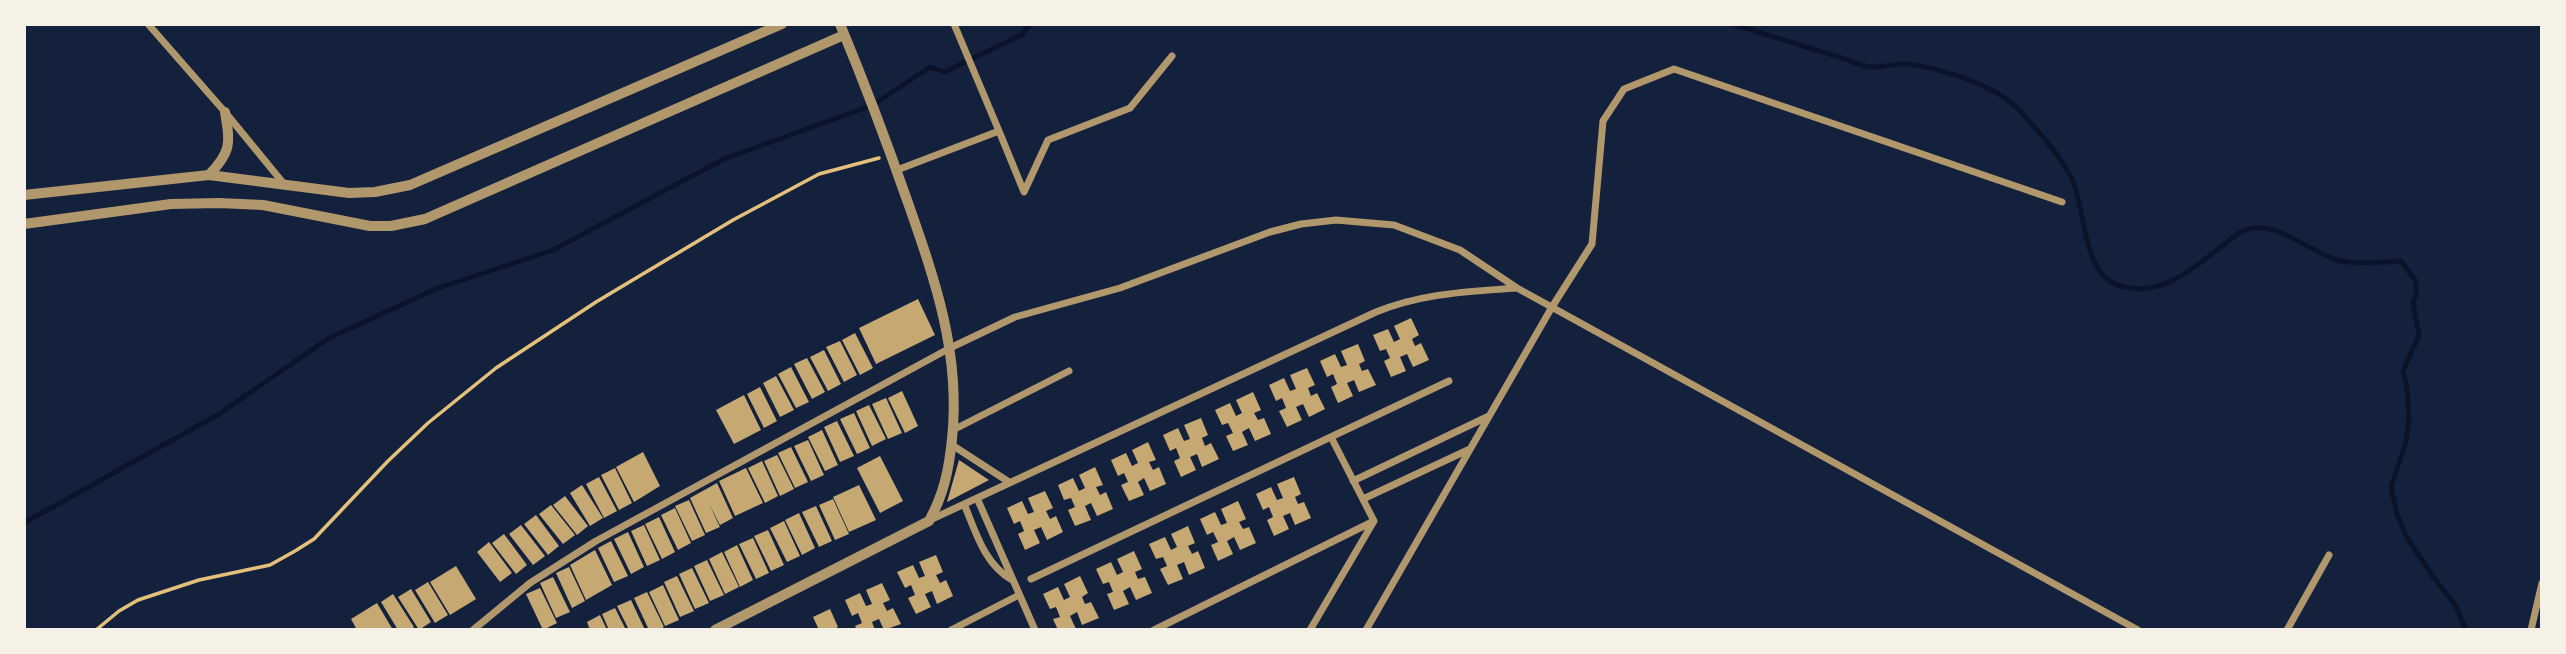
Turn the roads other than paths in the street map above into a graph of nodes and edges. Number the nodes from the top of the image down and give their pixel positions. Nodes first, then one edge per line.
1 (148, 24) edge
2 (782, 24) edge
3 (954, 24) edge
4 (842, 30) edge
5 (1172, 56) dead end
6 (225, 112) junction
7 (999, 131) junction
8 (897, 170) junction
9 (209, 175) junction
10 (285, 186) junction
11 (24, 195) edge
12 (2062, 202) dead end
13 (24, 224) edge
14 (1517, 288) junction
15 (1552, 307) junction
16 (950, 348) junction
17 (1069, 371) dead end
18 (1449, 382) dead end
19 (1489, 415) junction
20 (953, 430) junction
21 (1331, 437) junction
22 (951, 445) junction
23 (1470, 449) junction
24 (1353, 481) junction
25 (1009, 482) junction
26 (977, 498) junction
27 (1363, 499) junction
28 (964, 504) junction
29 (1374, 520) junction
30 (929, 521) junction
31 (2329, 555) dead end
32 (1031, 579) dead end
33 (1012, 580) junction
34 (2542, 583) edge
35 (1019, 595) junction
36 (472, 629) edge
37 (715, 629) edge
38 (951, 629) edge
39 (1035, 629) edge
40 (1154, 629) edge
41 (1310, 629) edge
42 (1366, 629) edge
43 (2138, 629) edge
44 (2289, 629) edge
45 (2531, 629) edge

1 - 6 street
2 - 10 street
3 - 7 street
4 - 8 street
4 - 13 street
5 - 7 street
6 - 9 street
6 - 10 street
7 - 8 street
8 - 16 street
9 - 10 street
9 - 11 street
12 - 15 street
14 - 15 street
14 - 16 street
14 - 25 street
15 - 19 street
15 - 43 street
16 - 20 street
16 - 36 street
17 - 20 street
18 - 21 street
19 - 23 street
19 - 24 street
20 - 22 street
21 - 24 street
21 - 32 street
22 - 25 street
22 - 30 street
23 - 27 street
23 - 42 street
24 - 27 street
25 - 26 street
26 - 28 street
26 - 33 street
27 - 29 street
28 - 30 street
28 - 33 street
29 - 40 street
29 - 41 street
30 - 37 street
31 - 44 street
33 - 35 street
34 - 45 street
35 - 38 street
35 - 39 street

